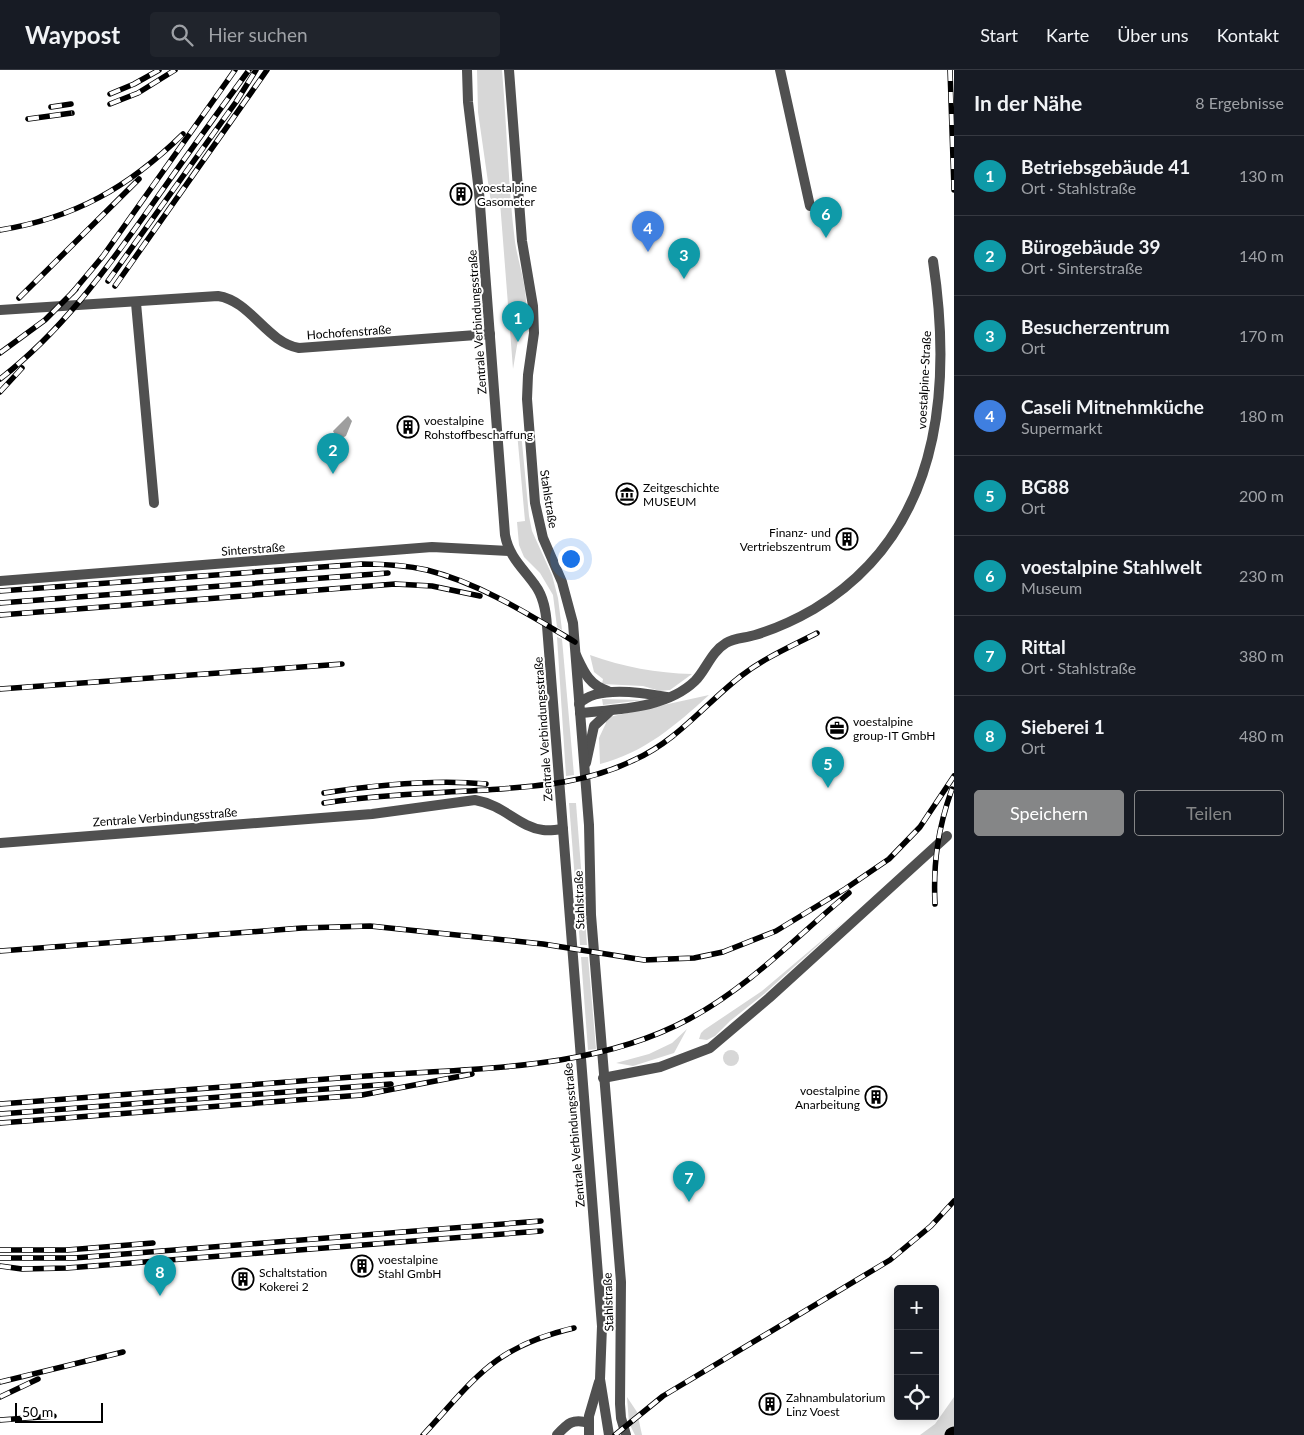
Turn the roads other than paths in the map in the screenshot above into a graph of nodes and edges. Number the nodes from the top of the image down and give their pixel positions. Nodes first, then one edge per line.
1 (467, 70) edge
2 (509, 70) edge
3 (780, 70) edge
4 (810, 206) dead end
5 (933, 261) dead end
6 (136, 303) junction
7 (0, 310) edge
8 (490, 334) junction
9 (154, 503) dead end
10 (509, 551) junction
11 (0, 581) edge
12 (576, 655) junction
13 (614, 693) junction
14 (668, 698) junction
15 (580, 709) junction
16 (612, 709) junction
17 (584, 769) junction
18 (563, 830) junction
19 (947, 836) dead end
20 (0, 843) edge
21 (603, 1078) junction
22 (600, 1379) junction
23 (588, 1423) junction
24 (557, 1435) edge
25 (589, 1435) edge
26 (609, 1435) edge
27 (626, 1435) edge

1 - 8 street, Zentrale Verbindungsstraße
2 - 12 street, Stahlstraße
3 - 4 street
5 - 14 street, voestalpine-Straße
6 - 7 street, Hochofenstraße
6 - 8 street, Hochofenstraße
6 - 9 street
8 - 10 street, Zentrale Verbindungsstraße
10 - 11 street, Sinterstraße
10 - 18 street, Zentrale Verbindungsstraße
12 - 13 street
12 - 15 street, Stahlstraße
13 - 14 street
13 - 15 street
14 - 16 street, voestalpine-Straße
15 - 16 street, voestalpine-Straße
15 - 17 street, Stahlstraße
16 - 17 street
17 - 21 street, Stahlstraße
18 - 20 street, Zentrale Verbindungsstraße
18 - 22 street, Zentrale Verbindungsstraße
19 - 21 street
21 - 27 street, Stahlstraße
22 - 23 street
22 - 26 street
23 - 24 street
23 - 25 street

